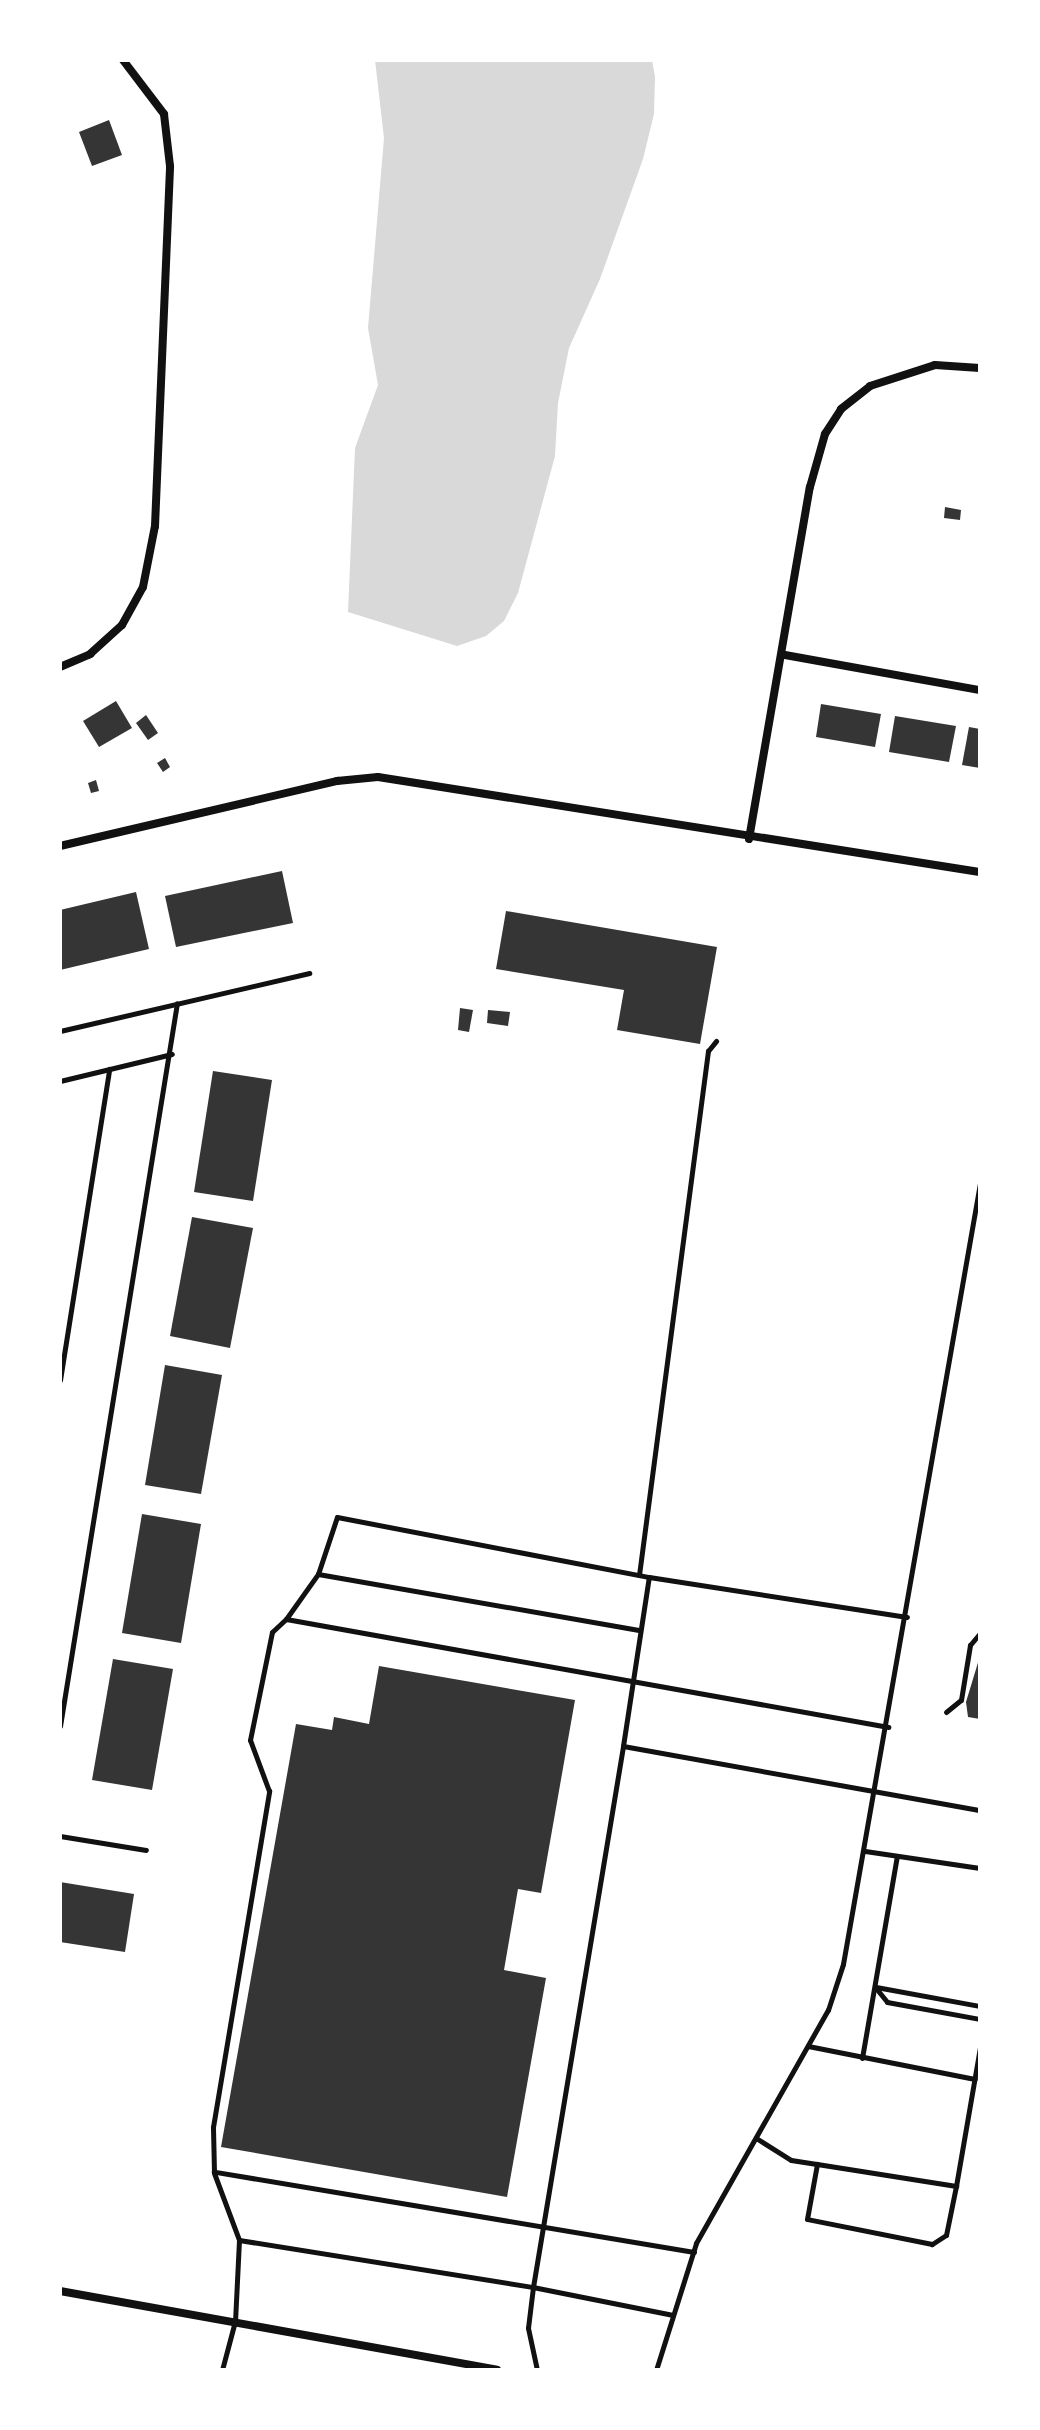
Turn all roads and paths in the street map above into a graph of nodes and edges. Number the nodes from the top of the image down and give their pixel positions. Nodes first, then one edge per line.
1 (123, 60) edge
2 (980, 368) edge
3 (785, 655) junction
4 (60, 667) edge
5 (980, 690) edge
6 (749, 839) junction
7 (60, 846) edge
8 (980, 872) edge
9 (309, 973) dead end
10 (177, 1003) junction
11 (60, 1031) edge
12 (716, 1041) dead end
13 (172, 1054) junction
14 (109, 1069) junction
15 (60, 1081) edge
16 (980, 1183) edge
17 (60, 1380) edge
18 (318, 1574) junction
19 (639, 1575) junction
20 (649, 1577) junction
21 (907, 1617) junction
22 (286, 1619) junction
23 (640, 1630) junction
24 (980, 1633) edge
25 (632, 1683) junction
26 (946, 1712) dead end
27 (60, 1726) edge
28 (888, 1727) junction
29 (623, 1746) junction
30 (877, 1793) junction
31 (980, 1810) edge
32 (60, 1836) edge
33 (146, 1850) dead end
34 (865, 1851) junction
35 (897, 1856) junction
36 (980, 1868) edge
37 (875, 1986) junction
38 (980, 2006) edge
39 (980, 2019) edge
40 (808, 2046) junction
41 (980, 2047) edge
42 (862, 2058) junction
43 (975, 2079) junction
44 (756, 2138) junction
45 (817, 2164) junction
46 (214, 2172) junction
47 (956, 2186) junction
48 (540, 2229) junction
49 (239, 2240) junction
50 (694, 2252) junction
51 (533, 2287) junction
52 (60, 2291) edge
53 (673, 2315) junction
54 (235, 2321) junction
55 (222, 2370) edge
56 (497, 2370) edge
57 (537, 2370) edge
58 (656, 2370) edge

1 - 4 street
2 - 3 street
3 - 5 street
3 - 6 street
6 - 7 street
6 - 8 street
9 - 10 lane
10 - 11 lane
10 - 13 lane
12 - 19 lane
13 - 14 lane
13 - 27 lane
14 - 15 lane
14 - 17 lane
16 - 21 lane
18 - 19 lane
18 - 22 lane
18 - 23 lane
19 - 20 lane
20 - 21 lane
20 - 23 lane
21 - 28 lane
22 - 25 lane
22 - 46 lane
23 - 25 lane
24 - 26 lane
25 - 28 lane
25 - 29 lane
28 - 30 lane
29 - 30 lane
29 - 48 lane
30 - 31 lane
30 - 34 lane
32 - 33 lane
34 - 35 lane
34 - 40 lane
35 - 36 lane
35 - 37 lane
37 - 38 lane
37 - 39 lane
37 - 42 lane
40 - 42 lane
40 - 44 lane
41 - 43 lane
42 - 43 lane
43 - 47 lane
44 - 45 lane
44 - 50 lane
45 - 47 lane
45 - 47 lane
46 - 48 lane
46 - 49 lane
48 - 50 lane
48 - 51 lane
49 - 51 lane
49 - 54 lane
50 - 53 lane
51 - 53 lane
51 - 57 lane
52 - 54 street
53 - 58 lane
54 - 55 lane
54 - 56 street

